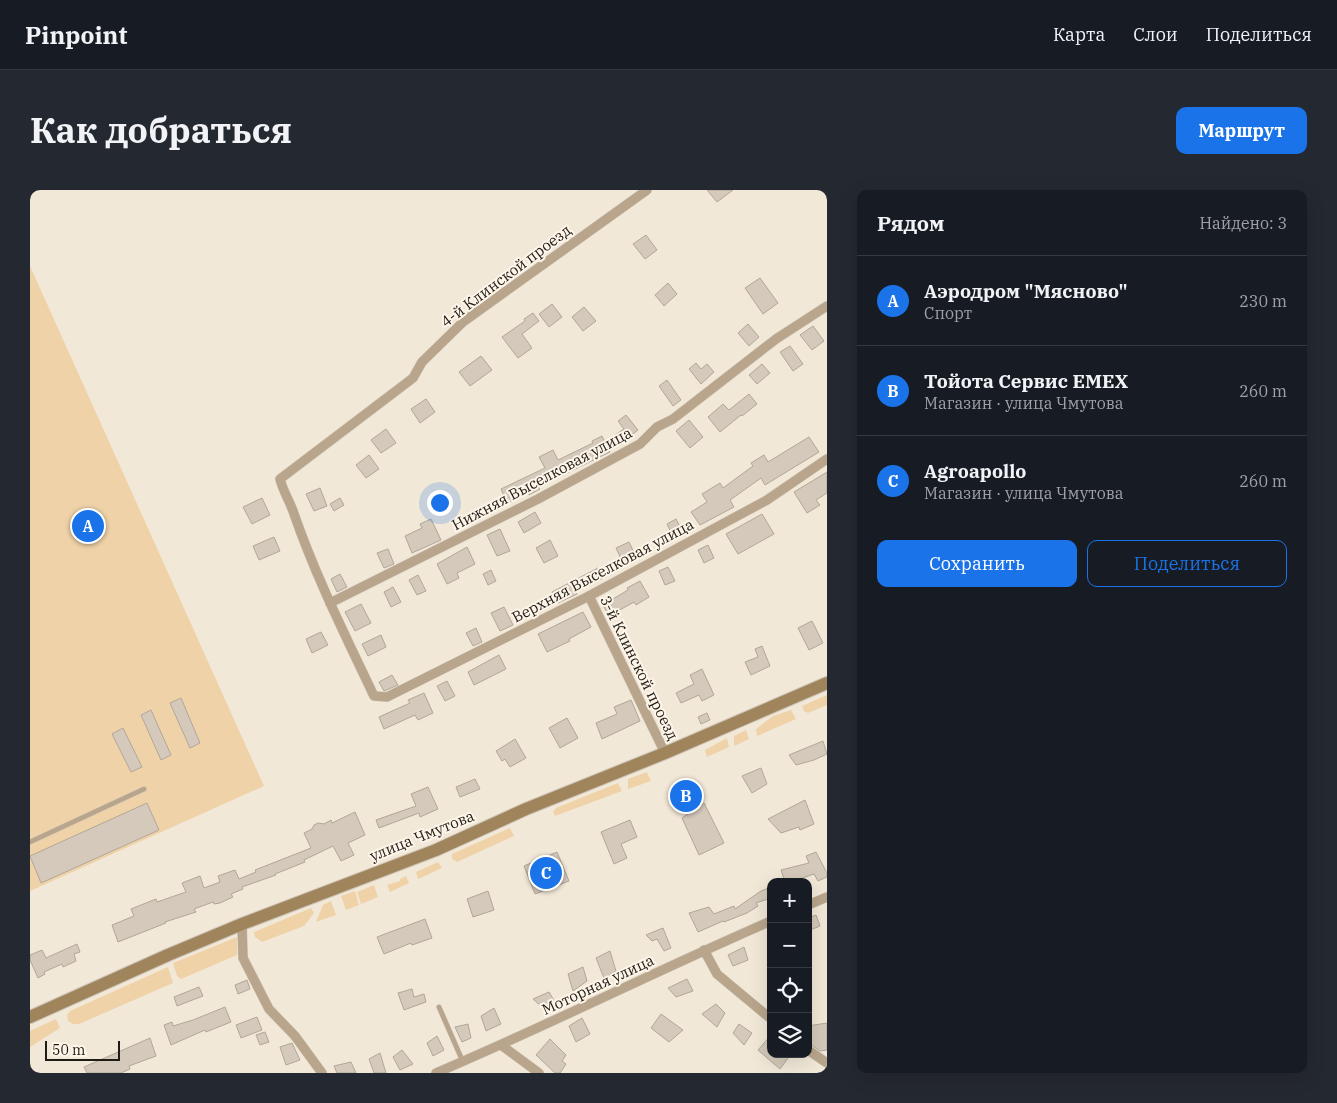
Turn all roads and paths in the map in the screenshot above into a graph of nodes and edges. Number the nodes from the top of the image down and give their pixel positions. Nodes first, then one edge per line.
1 (647, 190) edge
2 (827, 306) edge
3 (827, 459) edge
4 (589, 596) junction
5 (330, 603) junction
6 (827, 683) edge
7 (387, 697) joint
8 (665, 753) junction
9 (144, 789) dead end
10 (30, 842) edge
11 (827, 897) edge
12 (812, 903) edge
13 (767, 923) edge
14 (242, 924) junction
15 (704, 950) junction
16 (439, 1007) dead end
17 (767, 1016) edge
18 (30, 1017) edge
19 (502, 1045) junction
20 (812, 1053) edge
21 (463, 1062) junction
22 (827, 1063) edge
23 (322, 1073) edge
24 (436, 1073) edge
25 (539, 1073) edge

1 - 5 street, 4-й Клинской проезд
2 - 5 street, Нижняя Выселковая улица
3 - 4 street, Верхняя Выселковая улица
4 - 7 street, Верхняя Выселковая улица
4 - 8 street, 3-й Клинской проезд
5 - 7 street, 4-й Клинской проезд
6 - 8 main road, улица Чмутова
8 - 14 main road, улица Чмутова
9 - 10 lane
11 - 12 street
13 - 15 street, Моторная улица
14 - 18 main road, улица Чмутова
14 - 23 street
15 - 17 street
15 - 19 street, Моторная улица
16 - 21 lane
19 - 21 street, Моторная улица
19 - 25 street
20 - 22 street
21 - 24 street, Моторная улица

